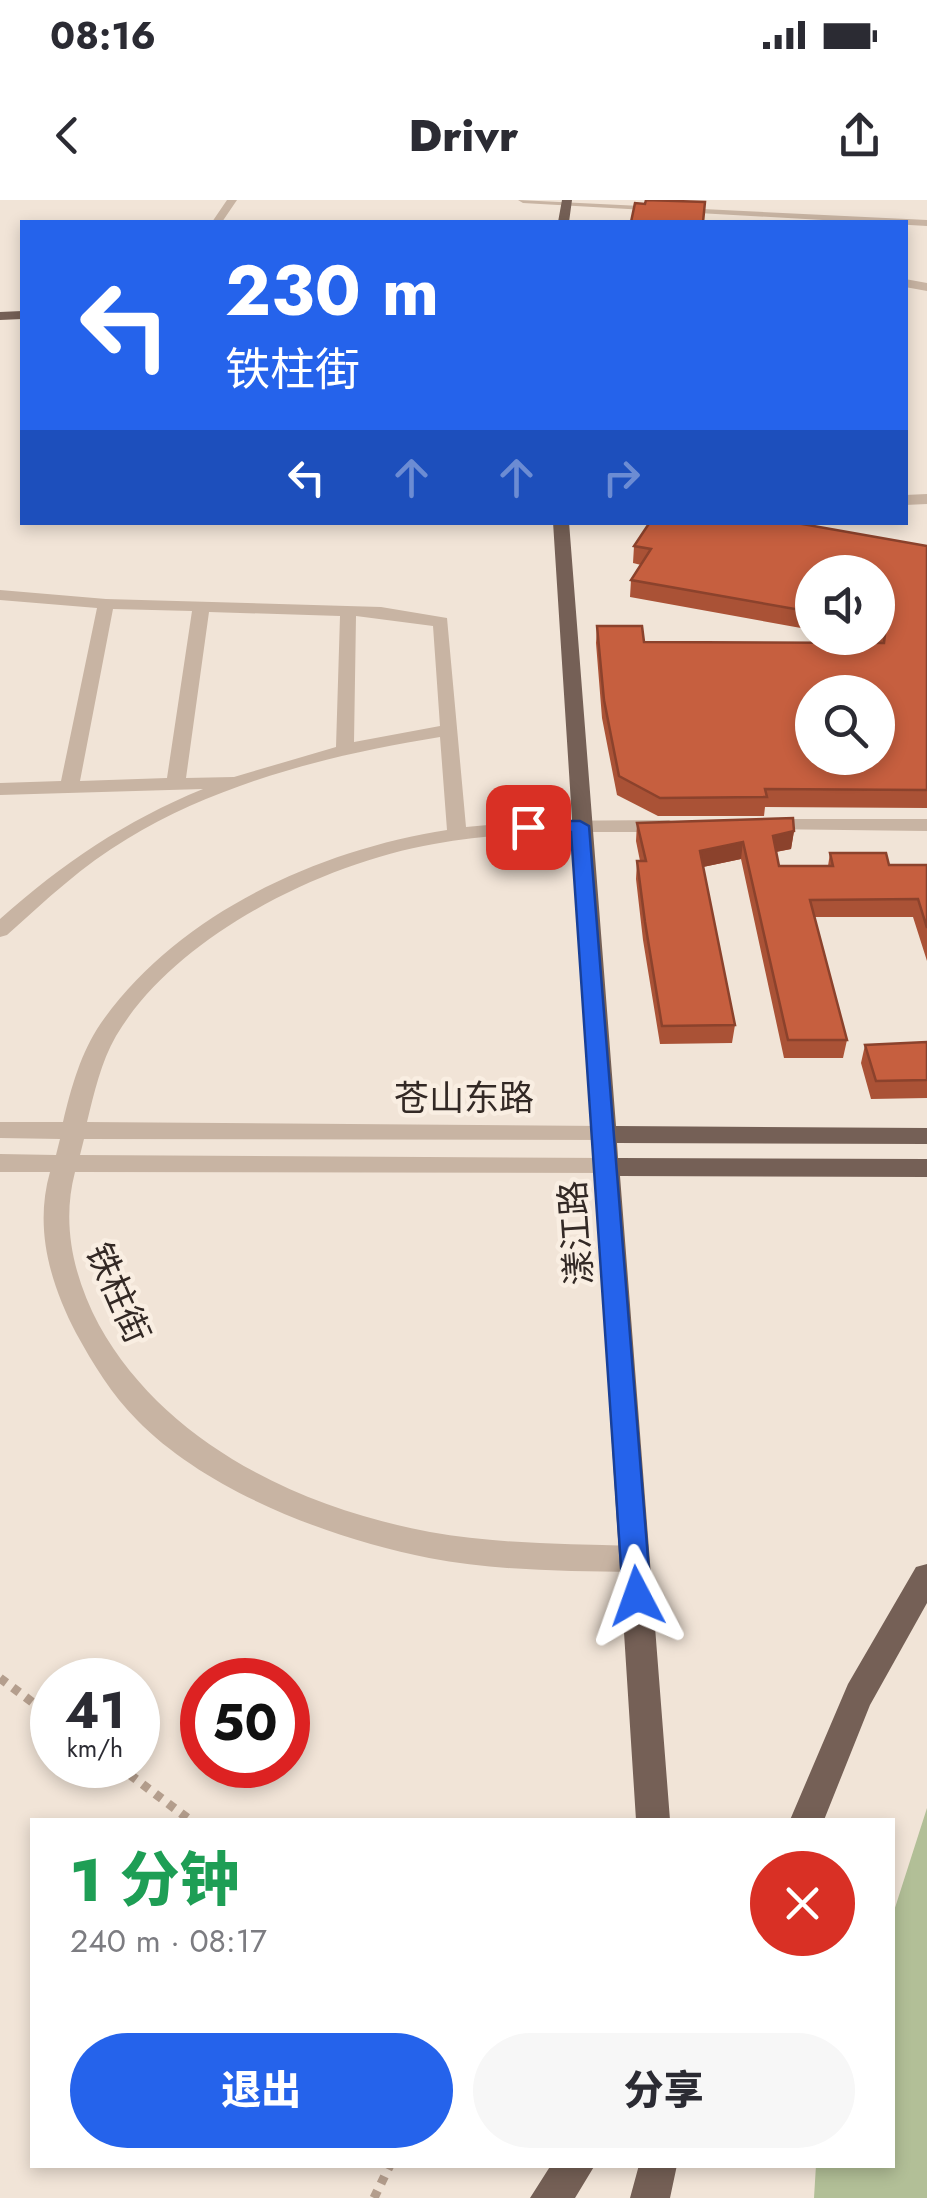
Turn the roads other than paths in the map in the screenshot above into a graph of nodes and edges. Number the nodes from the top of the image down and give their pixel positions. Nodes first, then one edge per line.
1 (523, 200) edge
2 (566, 201) edge
3 (893, 220) edge
4 (561, 525) edge
5 (0, 594) edge
6 (106, 604) junction
7 (201, 607) junction
8 (348, 611) junction
9 (449, 730) junction
10 (345, 750) junction
11 (246, 781) junction
12 (176, 783) junction
13 (69, 787) junction
14 (0, 789) edge
15 (927, 825) edge
16 (580, 826) junction
17 (696, 826) edge
18 (734, 826) edge
19 (457, 833) junction
20 (0, 930) edge
21 (0, 1130) edge
22 (74, 1130) junction
23 (604, 1134) junction
24 (927, 1136) edge
25 (0, 1163) edge
26 (66, 1164) junction
27 (606, 1166) junction
28 (927, 1168) edge
29 (634, 1559) junction
30 (927, 1576) edge
31 (653, 1818) edge
32 (808, 1818) edge
33 (574, 2168) edge
34 (657, 2168) edge
35 (550, 2198) edge
36 (650, 2198) edge

1 - 2 street
2 - 3 street
4 - 16 main road, 漾江路
5 - 6 street
6 - 7 street
6 - 13 street
7 - 8 street
7 - 12 street
8 - 9 street
8 - 10 street
9 - 10 street
9 - 19 street
10 - 11 street
11 - 12 street
11 - 20 street
12 - 13 street
13 - 14 street
15 - 18 street
16 - 17 street, 铁柱街
16 - 19 street, 铁柱街
16 - 23 main road, 漾江路
19 - 22 street, 铁柱街
21 - 22 street, 苍山东路
22 - 23 street, 苍山东路
22 - 26 street, 铁柱街
23 - 24 main road, 苍山东路
23 - 27 main road, 漾江路
25 - 26 street, 苍山东路
26 - 27 street, 苍山东路
26 - 29 street, 铁柱街
27 - 28 main road, 苍山东路
27 - 29 main road, 漾江路
29 - 31 main road, 漾江路
30 - 32 main road
33 - 35 main road
34 - 36 main road

